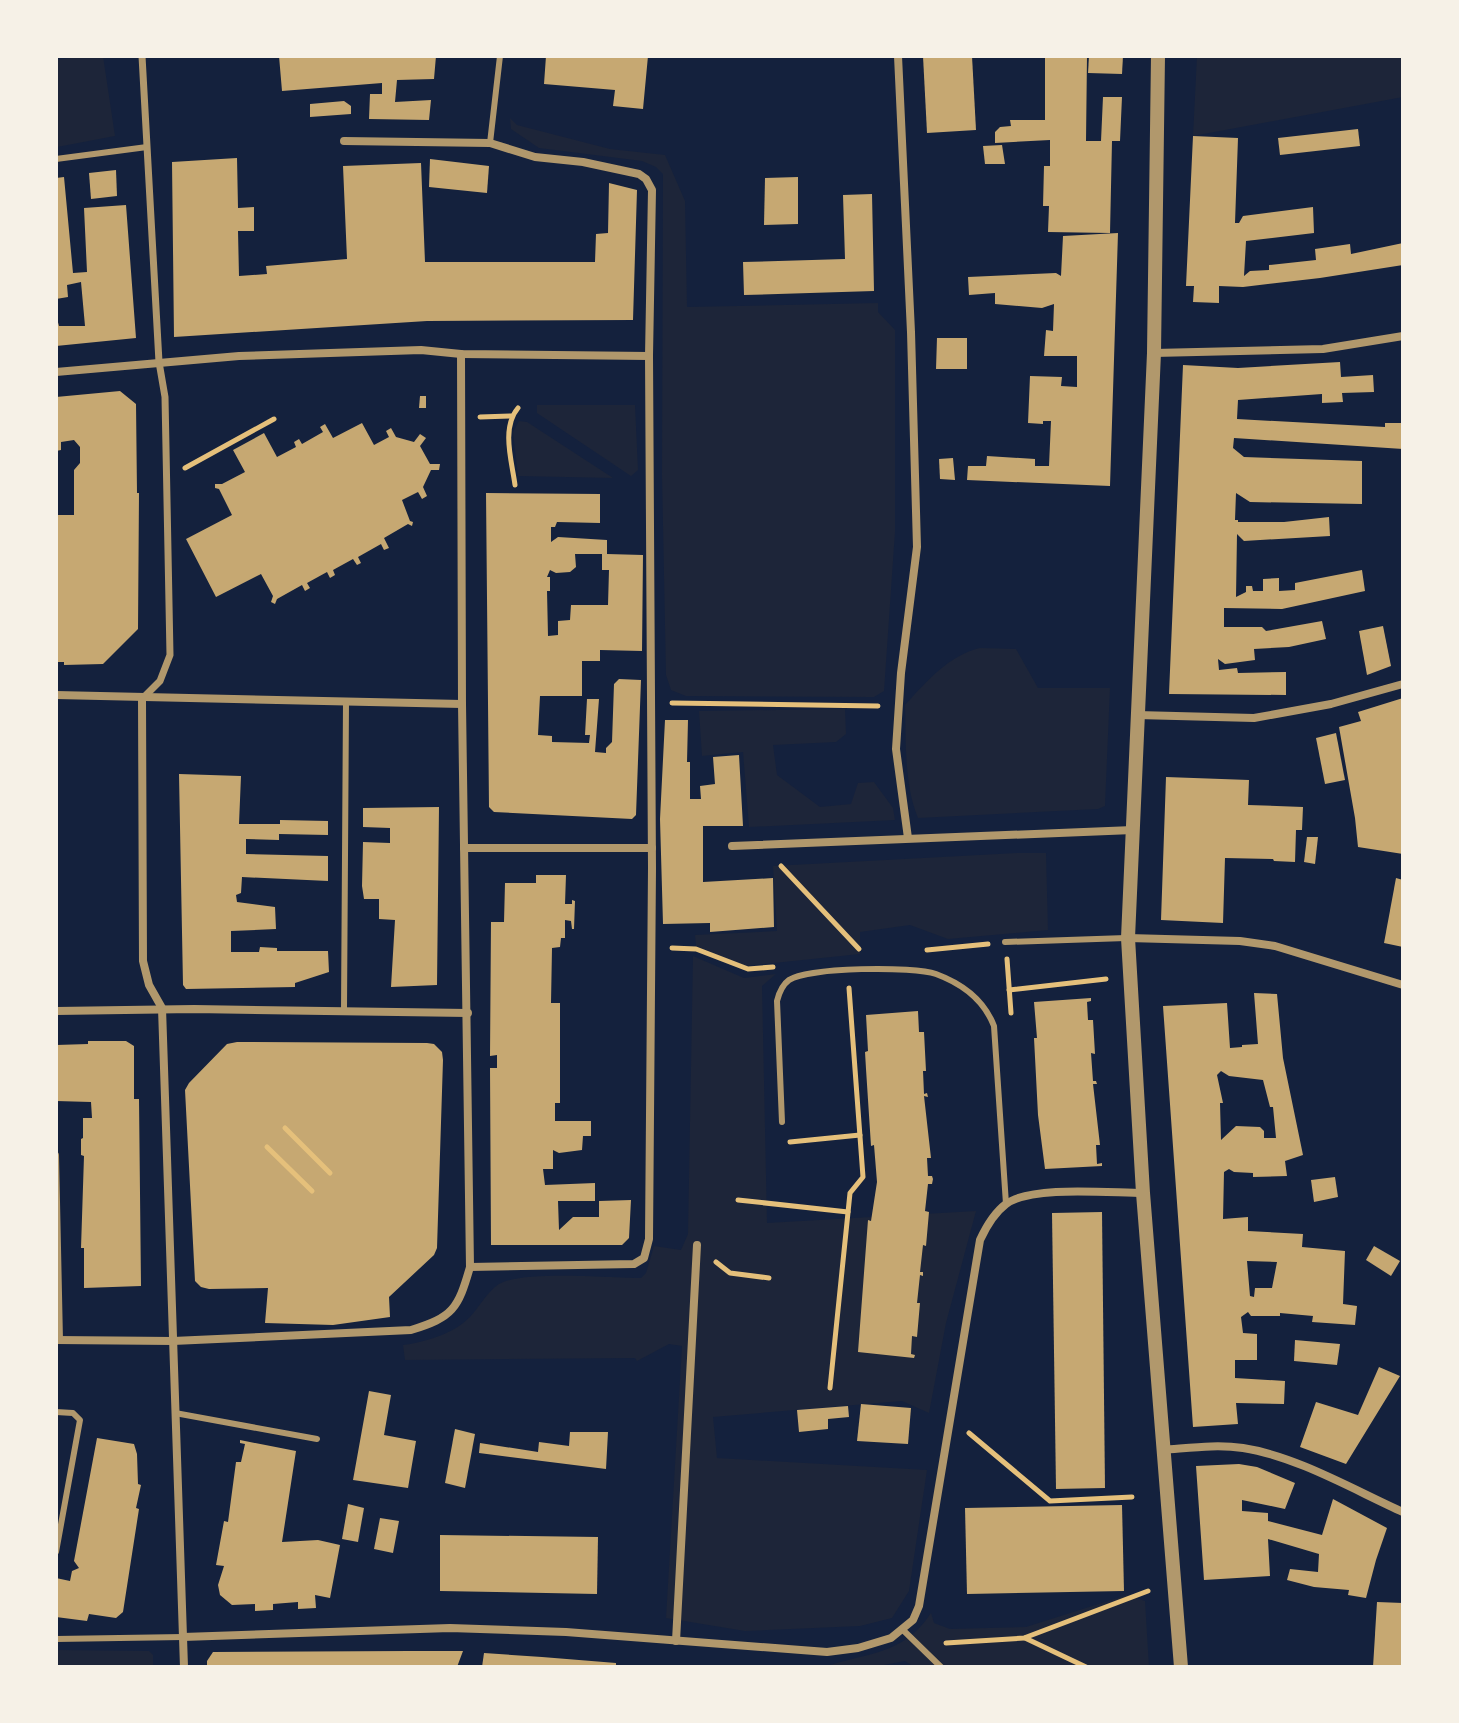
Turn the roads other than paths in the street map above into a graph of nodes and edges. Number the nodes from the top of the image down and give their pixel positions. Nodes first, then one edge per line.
1 (142, 56) edge
2 (500, 56) edge
3 (898, 56) edge
4 (1158, 56) edge
5 (344, 141) dead end
6 (490, 143) junction
7 (147, 147) junction
8 (56, 159) edge
9 (1403, 336) edge
10 (1154, 353) junction
11 (461, 354) junction
12 (649, 356) junction
13 (159, 362) junction
14 (56, 372) edge
15 (1403, 684) edge
16 (56, 695) edge
17 (142, 699) junction
18 (346, 702) junction
19 (462, 704) junction
20 (1137, 715) junction
21 (1133, 830) junction
22 (908, 838) junction
23 (732, 846) dead end
24 (464, 848) junction
25 (652, 848) junction
26 (1128, 938) junction
27 (1005, 942) road end
28 (1403, 985) edge
29 (162, 1008) junction
30 (344, 1010) junction
31 (56, 1011) edge
32 (468, 1013) junction
33 (782, 1122) road end
34 (56, 1155) edge
35 (1143, 1193) junction
36 (1006, 1204) junction
37 (697, 1245) road end
38 (470, 1267) junction
39 (58, 1340) edge
40 (173, 1341) junction
41 (56, 1412) edge
42 (175, 1413) junction
43 (317, 1439) dead end
44 (1163, 1450) junction
45 (1403, 1512) edge
46 (56, 1552) edge
47 (903, 1630) junction
48 (183, 1637) junction
49 (56, 1639) edge
50 (676, 1641) junction
51 (184, 1667) edge
52 (941, 1667) edge
53 (1181, 1667) edge

1 - 7 street
2 - 6 lane
3 - 22 street
4 - 10 street
5 - 6 street
6 - 12 street
7 - 8 lane
7 - 13 street
9 - 10 street
10 - 20 street
11 - 12 street
11 - 13 street
11 - 19 street
12 - 25 street
13 - 14 street
13 - 17 street
15 - 20 street
16 - 17 street
17 - 18 street
17 - 29 street
18 - 19 street
18 - 30 lane
19 - 24 street
20 - 21 street
21 - 22 street
21 - 26 street
22 - 23 street
24 - 25 street
24 - 32 street
25 - 38 street
26 - 27 lane
26 - 28 street
26 - 35 street
29 - 30 street
29 - 31 street
29 - 40 street
30 - 32 street
32 - 38 street
33 - 36 lane
34 - 39 lane
35 - 36 street
35 - 44 street
36 - 47 street
37 - 50 street
38 - 40 street
39 - 40 street
40 - 42 street
41 - 46 lane
42 - 43 lane
42 - 48 street
44 - 45 street
44 - 53 street
47 - 50 street
47 - 52 lane
48 - 49 lane
48 - 50 street
48 - 51 street

